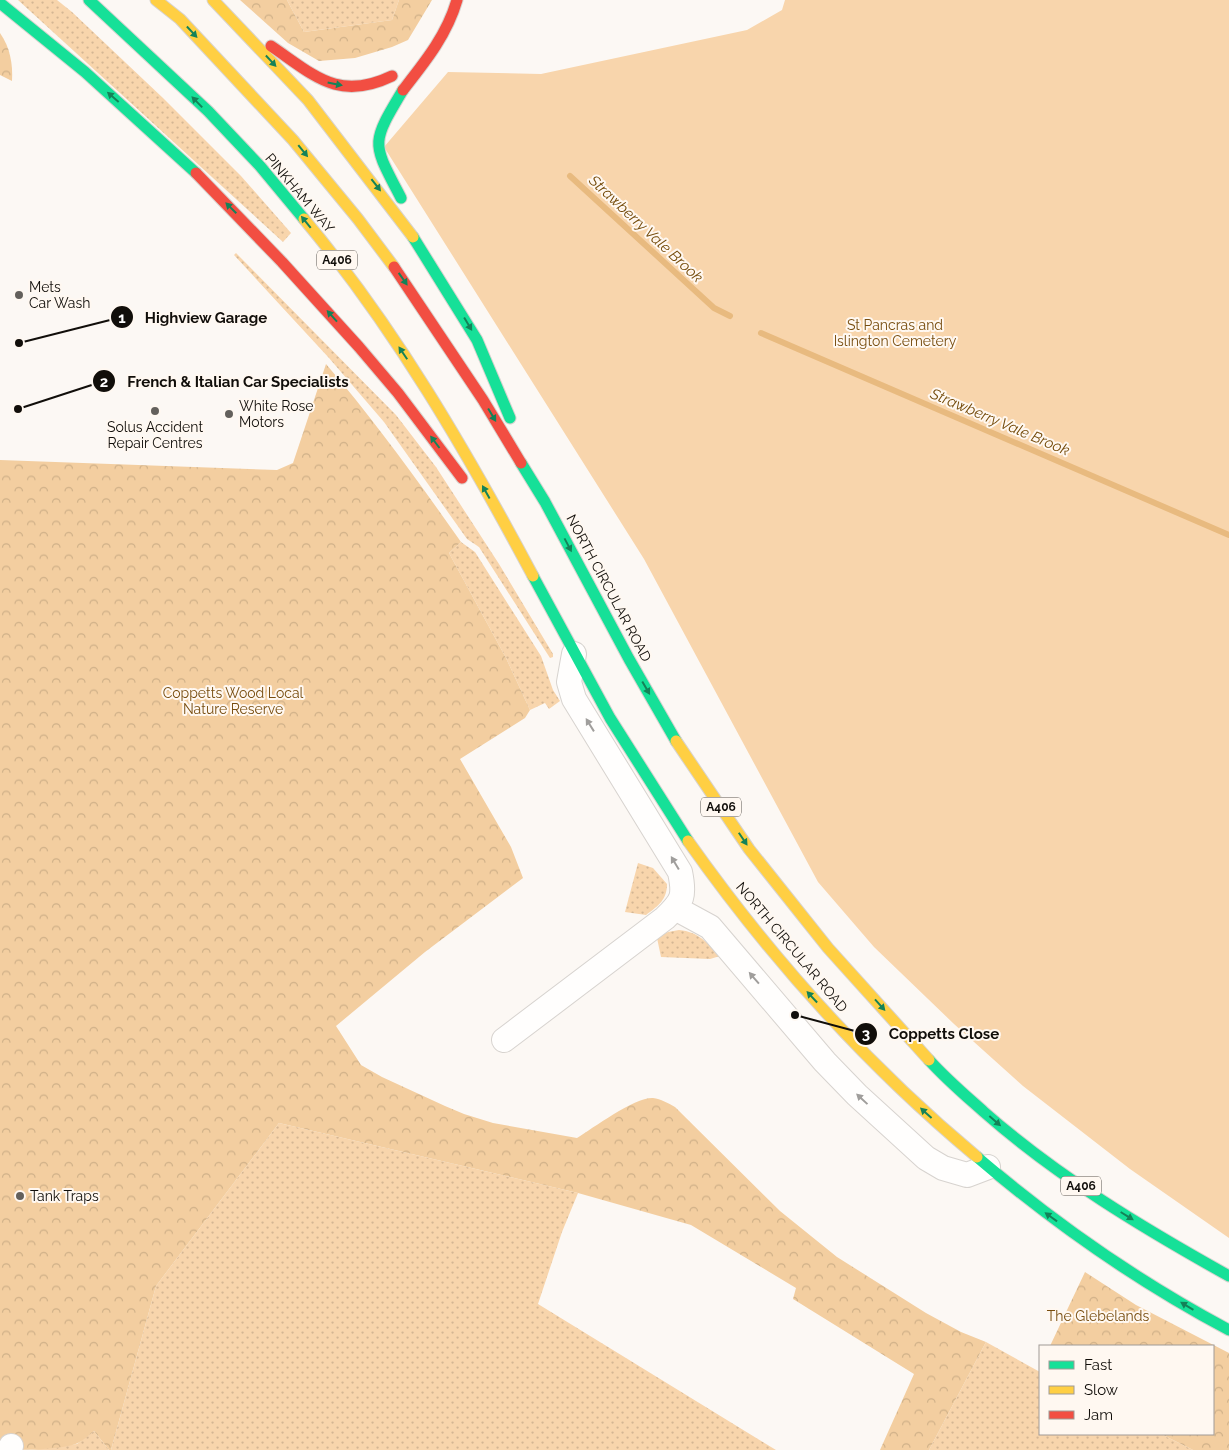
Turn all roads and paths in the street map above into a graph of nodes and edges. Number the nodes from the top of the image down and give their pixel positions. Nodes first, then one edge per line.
1 (89, 0) edge
2 (156, 0) edge
3 (213, 0) edge
4 (457, 0) edge
5 (0, 3) edge
6 (234, 22) junction
7 (438, 44) junction
8 (442, 282) junction
9 (469, 487) dead end
10 (545, 502) junction
11 (480, 503) dead end
12 (527, 565) junction
13 (574, 654) junction
14 (675, 908) junction
15 (504, 1040) dead end
16 (988, 1168) junction
17 (1229, 1276) edge
18 (1229, 1330) edge

12 -> 1 main road, PINKHAM WAY / A406
2 -> 10 main road, PINKHAM WAY / A406
3 - 6 main road
4 - 7 main road
9 -> 5 main road, A406
6 -> 7 main road
6 -> 8 main road
7 - 8 main road
8 -> 10 main road
10 -> 17 main road, NORTH CIRCULAR ROAD / A406
11 - 12 main road, A406
12 - 13 main road, NORTH CIRCULAR ROAD / A406
14 -> 13 street
16 -> 13 main road, NORTH CIRCULAR ROAD / A406
14 - 15 street
16 -> 14 street
18 -> 16 main road, NORTH CIRCULAR ROAD / A406

